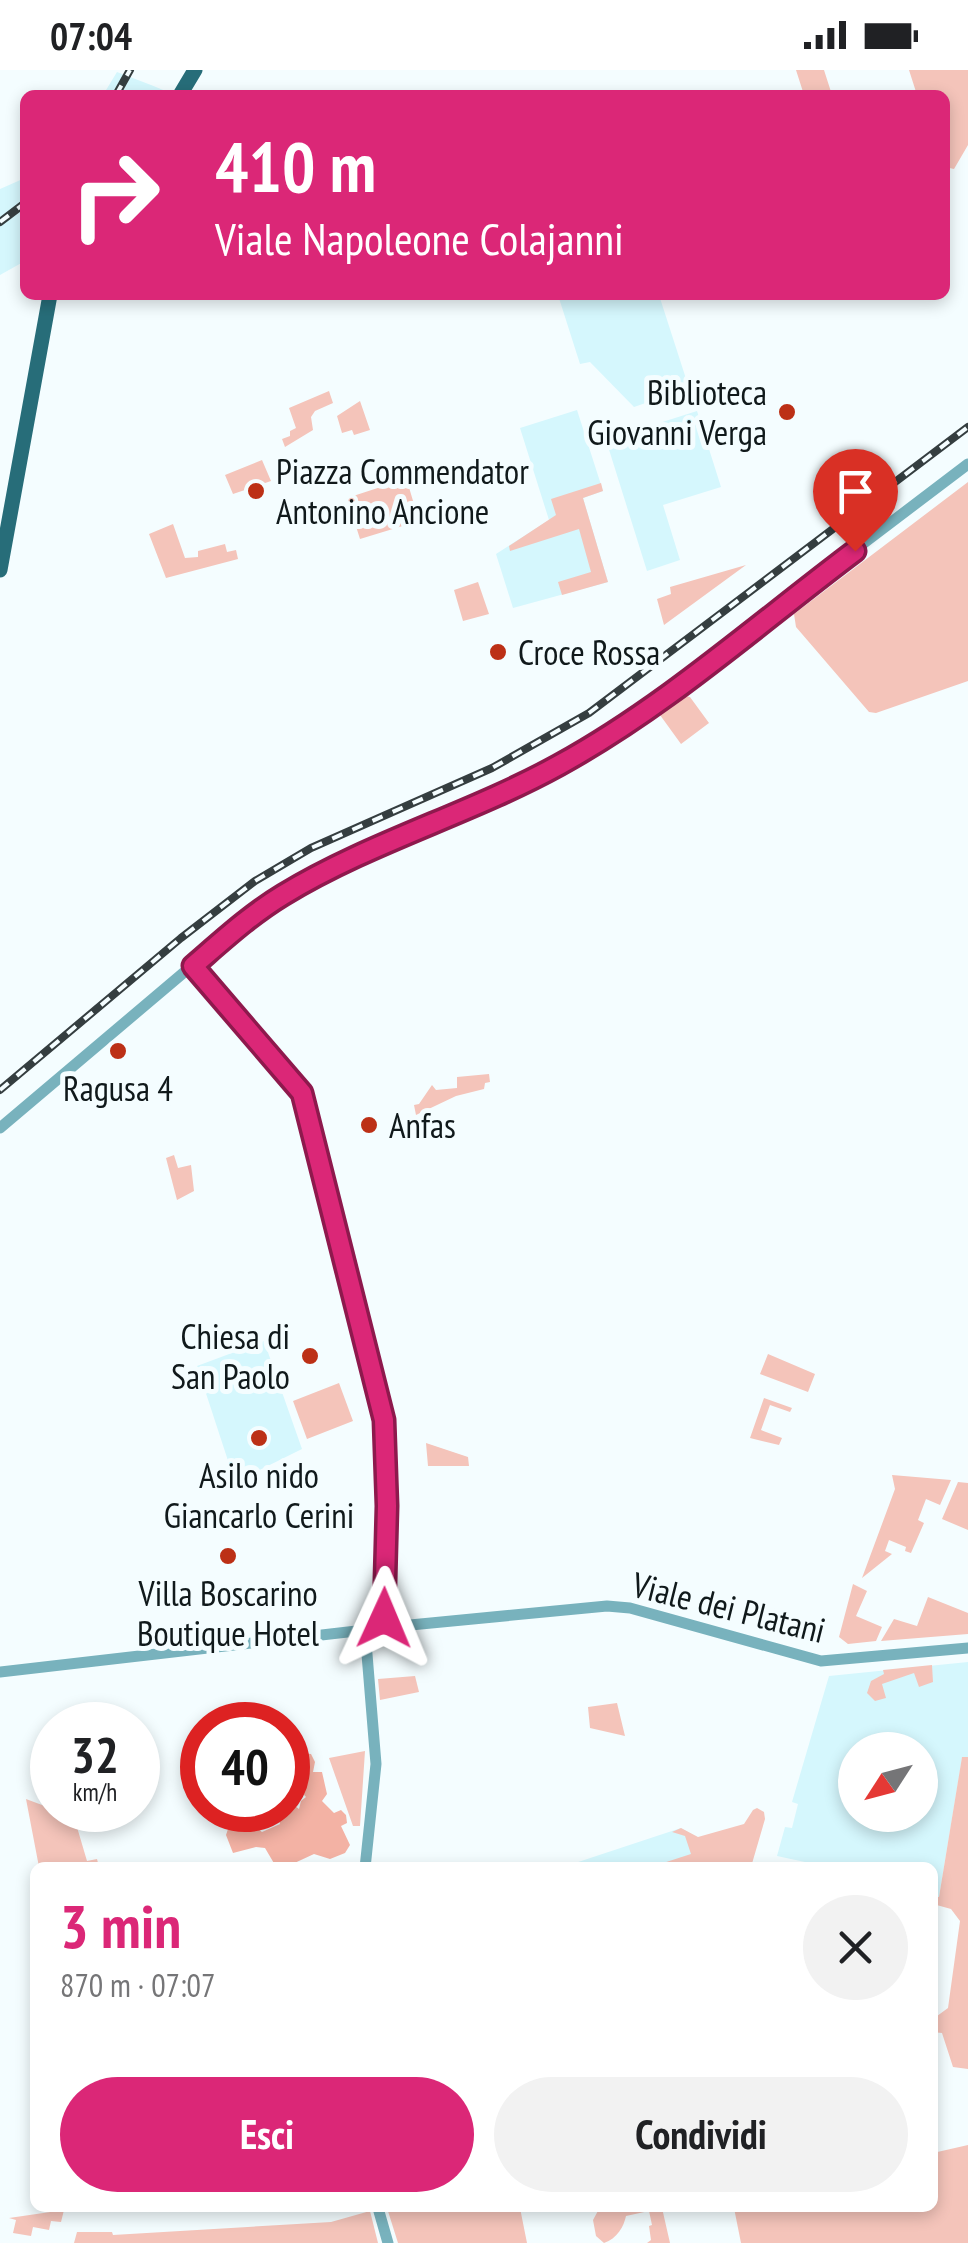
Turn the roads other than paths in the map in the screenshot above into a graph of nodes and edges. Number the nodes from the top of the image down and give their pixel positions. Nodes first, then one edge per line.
1 (49, 300) edge
2 (968, 464) edge
3 (0, 570) edge
4 (193, 966) junction
5 (4, 1124) edge
6 (384, 1628) junction
7 (365, 1630) junction
8 (968, 1648) edge
9 (0, 1672) edge
10 (366, 1862) edge
11 (379, 2212) edge
12 (388, 2243) edge

1 - 3 main road
2 - 4 street
4 - 5 street
4 - 6 street
6 - 7 street, Viale dei Platani
6 - 8 street, Viale dei Platani
7 - 9 street, Viale dei Platani
7 - 10 street
11 - 12 street

